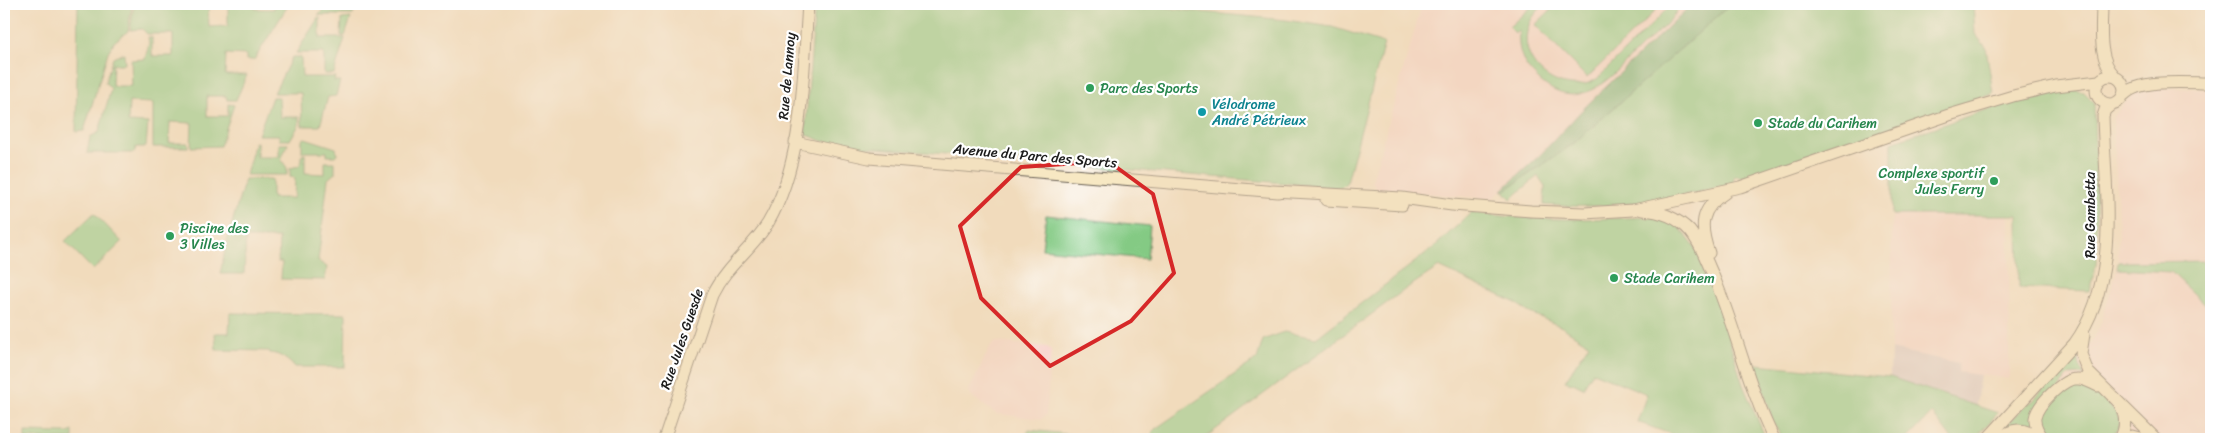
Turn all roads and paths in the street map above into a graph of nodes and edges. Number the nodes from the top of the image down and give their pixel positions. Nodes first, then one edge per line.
1 (808, 4) edge
2 (2102, 4) edge
3 (2103, 48) junction
4 (2117, 78) junction
5 (2100, 80) junction
6 (2177, 83) junction
7 (2211, 83) edge
8 (2124, 95) junction
9 (2111, 104) junction
10 (795, 146) junction
11 (1740, 187) junction
12 (1633, 210) junction
13 (741, 255) joint
14 (1722, 297) junction
15 (2090, 315) junction
16 (2102, 388) junction
17 (2120, 405) junction
18 (664, 439) edge
19 (1774, 439) edge
20 (1987, 439) edge
21 (1998, 439) edge
22 (2038, 439) edge
23 (2044, 439) edge
24 (2120, 439) edge
25 (2142, 439) edge
26 (2156, 439) edge

1 - 10 street, Rue de Lannoy
2 - 3 street
3 - 4 street
3 - 5 street
4 - 5 street
4 - 6 street
4 - 8 street
5 - 9 street
5 - 11 street, Avenue du Parc des Sports
6 - 7 street
6 - 8 street
8 - 9 street
9 - 15 street, Rue Gambetta
10 - 12 street, Avenue du Parc des Sports
10 - 13 street, Rue de Lannoy
11 - 12 street, Avenue du Parc des Sports
11 - 14 street
12 - 14 street
13 - 18 street, Rue Jules Guesde
14 - 19 street
15 - 16 street
15 - 20 street, Rue Gambetta
16 - 17 street
16 - 23 street
17 - 24 street
17 - 26 street
21 - 22 street
24 - 25 street

